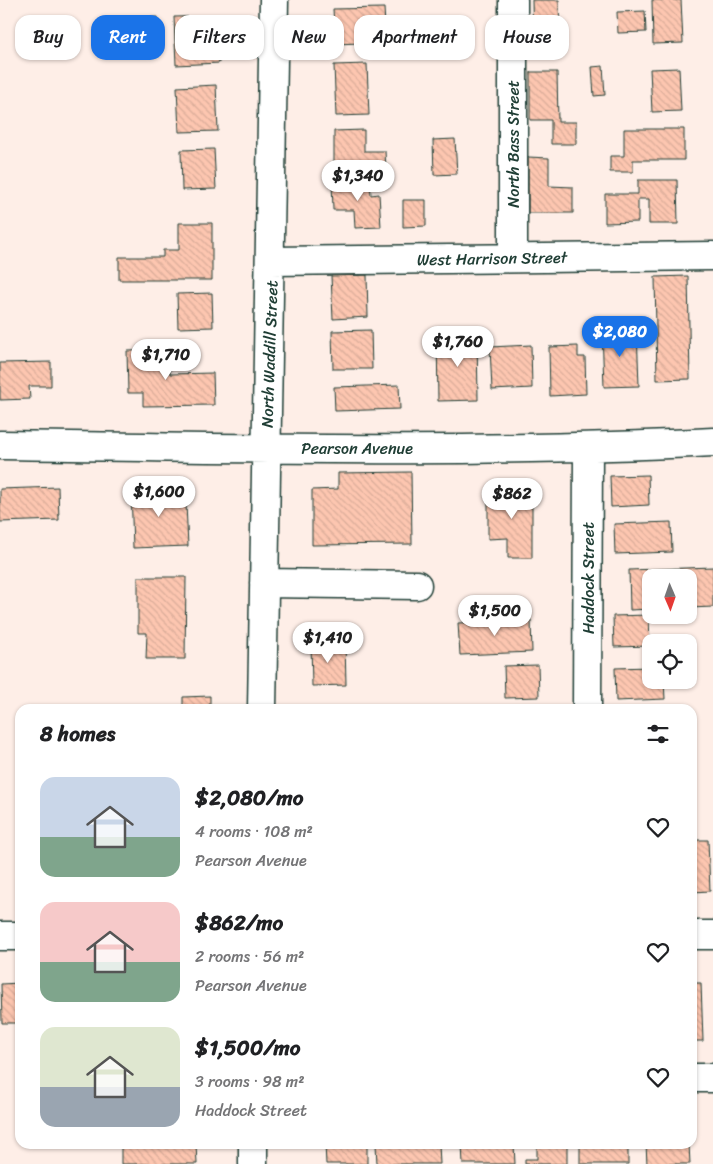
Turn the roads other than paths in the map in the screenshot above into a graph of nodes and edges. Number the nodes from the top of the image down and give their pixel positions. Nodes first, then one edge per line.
1 (274, 0) edge
2 (513, 0) edge
3 (713, 256) edge
4 (513, 258) junction
5 (271, 261) junction
6 (713, 442) edge
7 (0, 445) edge
8 (266, 448) junction
9 (588, 448) junction
10 (264, 583) junction
11 (417, 585) dead end
12 (262, 704) edge
13 (587, 704) edge
14 (697, 935) edge
15 (713, 935) edge
16 (0, 936) edge
17 (15, 936) edge
18 (697, 1078) edge
19 (713, 1078) edge
20 (253, 1149) edge
21 (253, 1164) edge

1 - 5 street, North Waddill Street
2 - 4 street, North Bass Street
3 - 4 street, West Harrison Street
4 - 5 street, West Harrison Street
5 - 8 street, North Waddill Street
6 - 9 street, Pearson Avenue
7 - 8 street, Pearson Avenue
8 - 9 street, Pearson Avenue
8 - 10 street, North Waddill Street
9 - 13 street, Haddock Street
10 - 11 street
10 - 12 street, North Waddill Street
14 - 15 street
16 - 17 street
18 - 19 street
20 - 21 street

